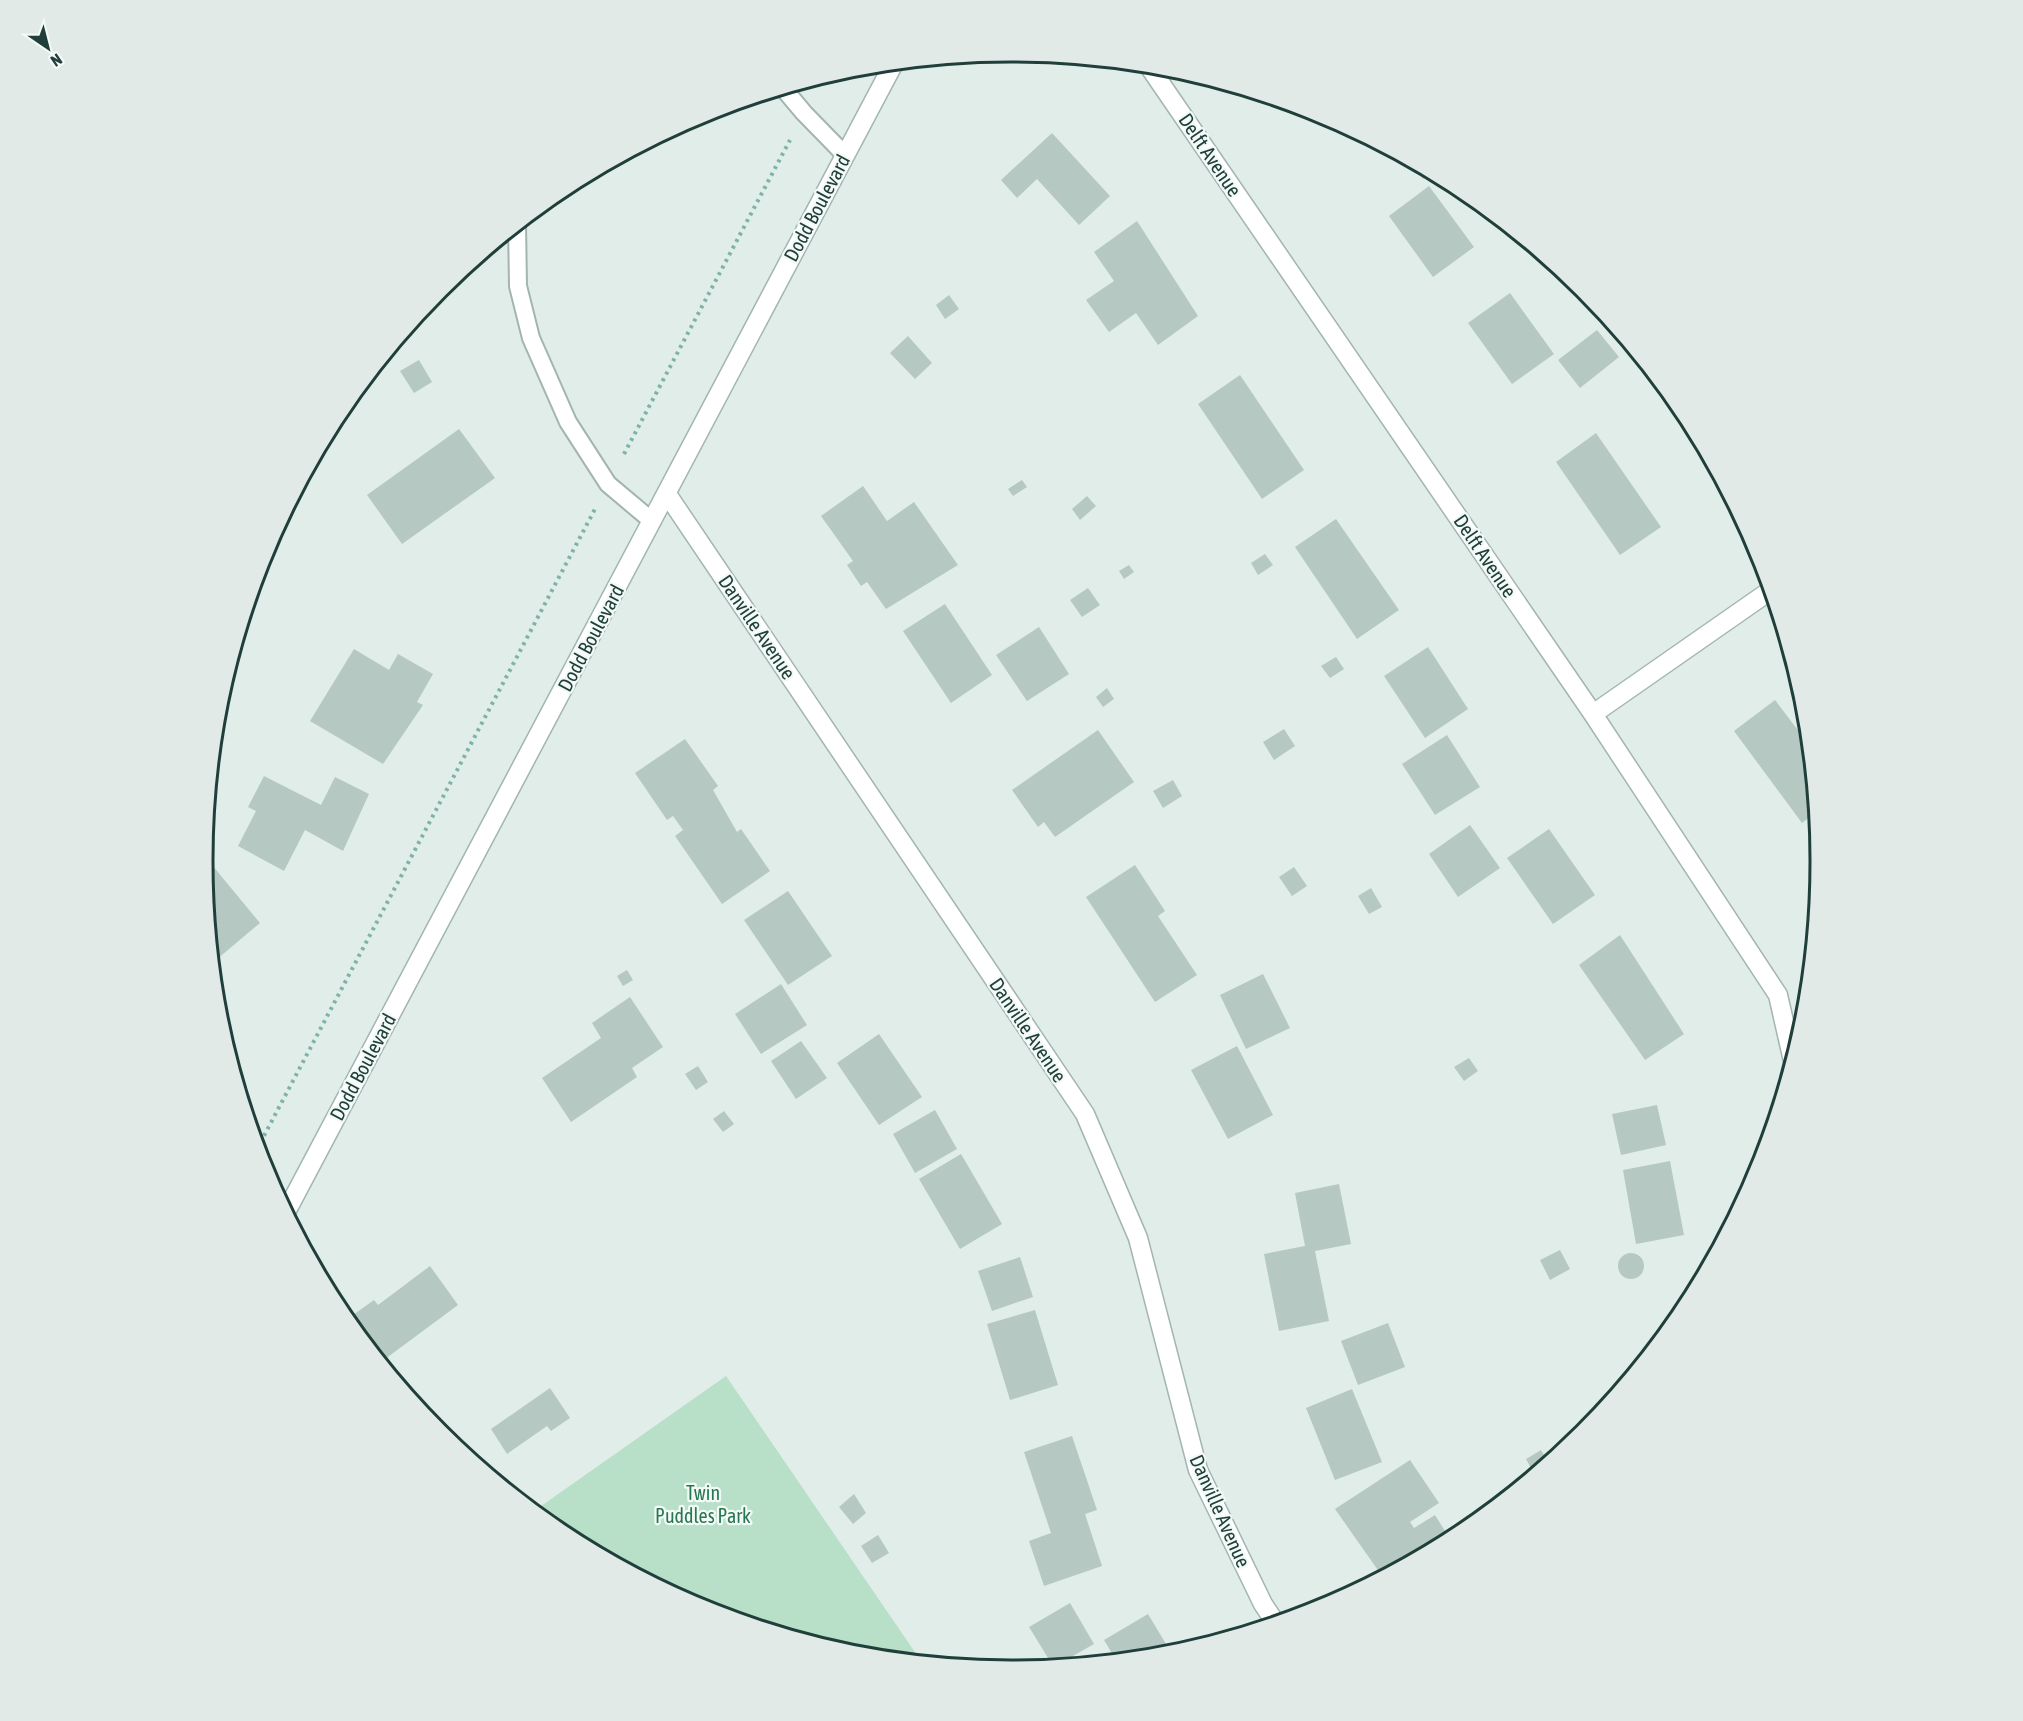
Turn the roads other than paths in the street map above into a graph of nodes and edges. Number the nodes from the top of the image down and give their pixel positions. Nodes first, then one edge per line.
1 (890, 71) edge
2 (1156, 75) edge
3 (788, 94) edge
4 (845, 155) junction
5 (518, 233) edge
6 (667, 494) junction
7 (652, 521) junction
8 (1765, 595) edge
9 (1593, 714) junction
10 (1789, 1042) edge
11 (290, 1204) edge
12 (1271, 1616) edge

1 - 4 street, Dodd Boulevard
2 - 9 street, Delft Avenue
3 - 4 lane
4 - 6 street, Dodd Boulevard
5 - 7 lane
6 - 7 street, Dodd Boulevard
6 - 12 street, Danville Avenue
7 - 11 street, Dodd Boulevard
8 - 9 street
9 - 10 street, Delft Avenue

